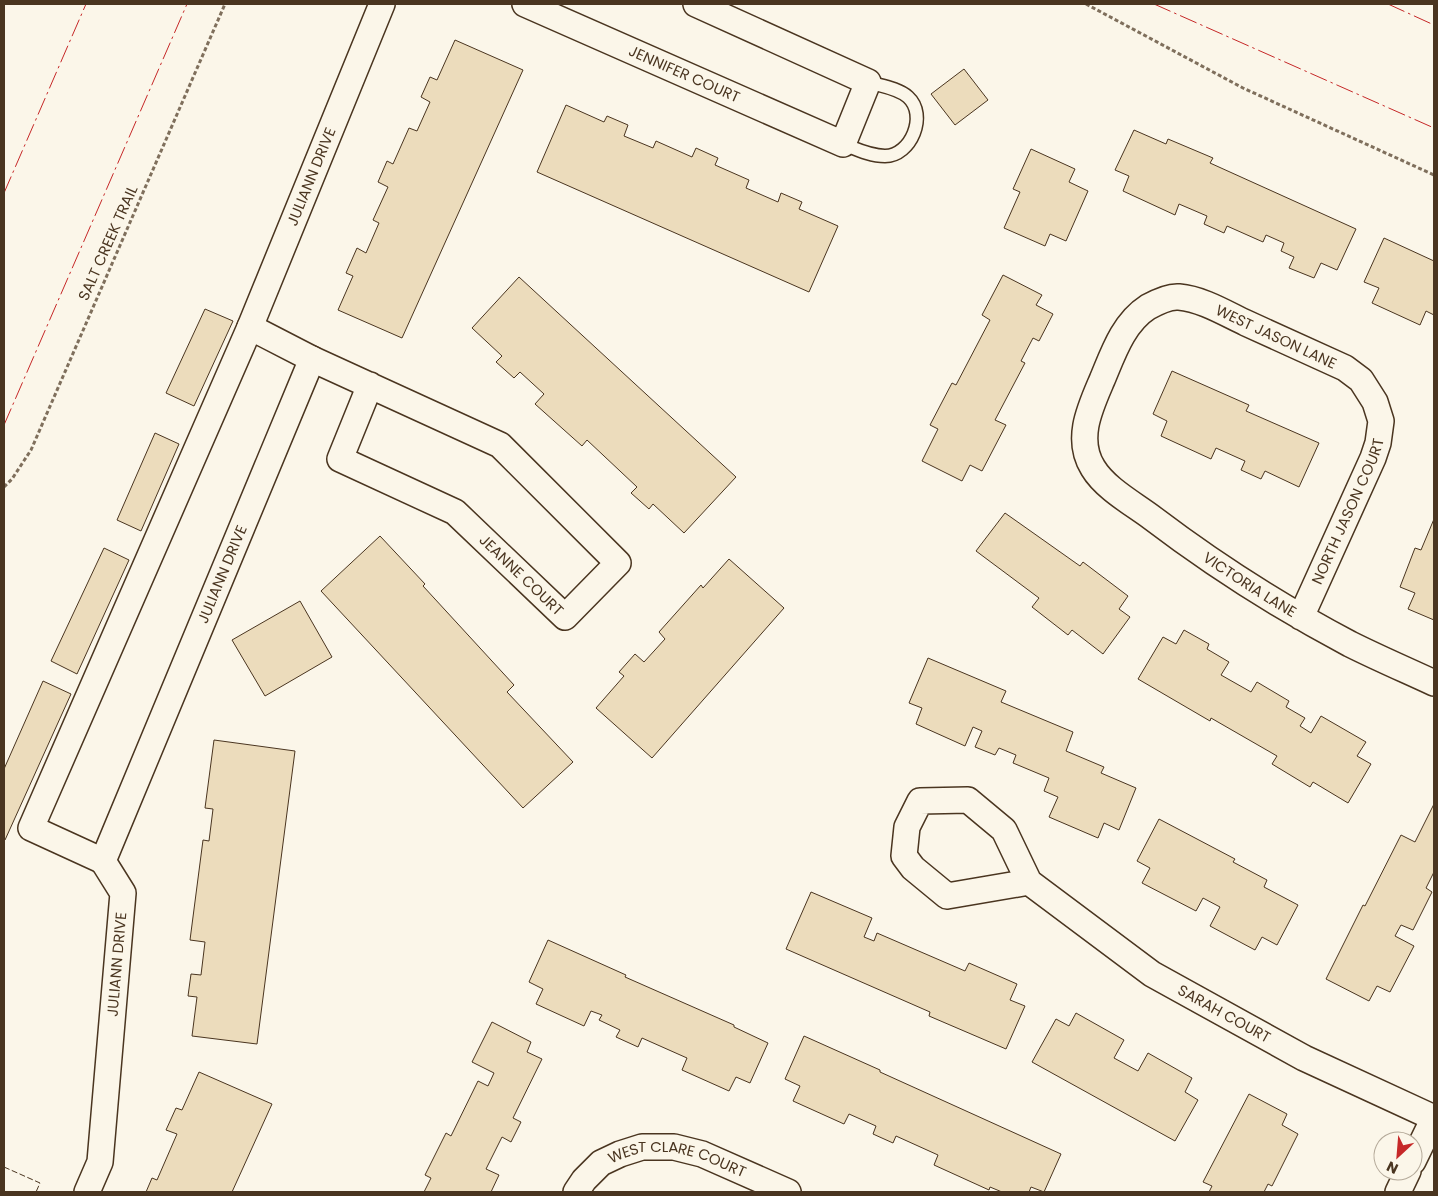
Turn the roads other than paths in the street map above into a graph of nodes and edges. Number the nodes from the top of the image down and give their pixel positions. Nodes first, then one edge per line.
1 (382, 4) edge
2 (525, 4) edge
3 (696, 4) edge
4 (868, 82) junction
5 (844, 144) junction
6 (250, 327) junction
7 (312, 359) junction
8 (370, 385) junction
9 (1375, 402) joint
10 (1087, 455) joint
11 (1302, 617) junction
12 (1434, 683) edge
13 (103, 861) junction
14 (1029, 882) junction
15 (1434, 1118) edge
16 (1423, 1141) edge
17 (87, 1192) edge
18 (576, 1192) edge
19 (788, 1192) edge

1 - 6 street, JULIANN DRIVE
2 - 5 street, JENNIFER COURT
3 - 4 street
4 - 5 street
4 - 5 lane
6 - 7 street
6 - 13 street, JULIANN DRIVE
7 - 8 street, JEANNE COURT
7 - 13 street, JULIANN DRIVE
8 - 8 street, JEANNE COURT
9 - 10 street, WEST JASON LANE
9 - 11 street, NORTH JASON COURT
10 - 11 street, VICTORIA LANE
11 - 12 street, VICTORIA LANE
13 - 17 street, JULIANN DRIVE
14 - 14 street, SARAH COURT
14 - 15 street, SARAH COURT
15 - 16 street
18 - 19 street, WEST CLARE COURT

